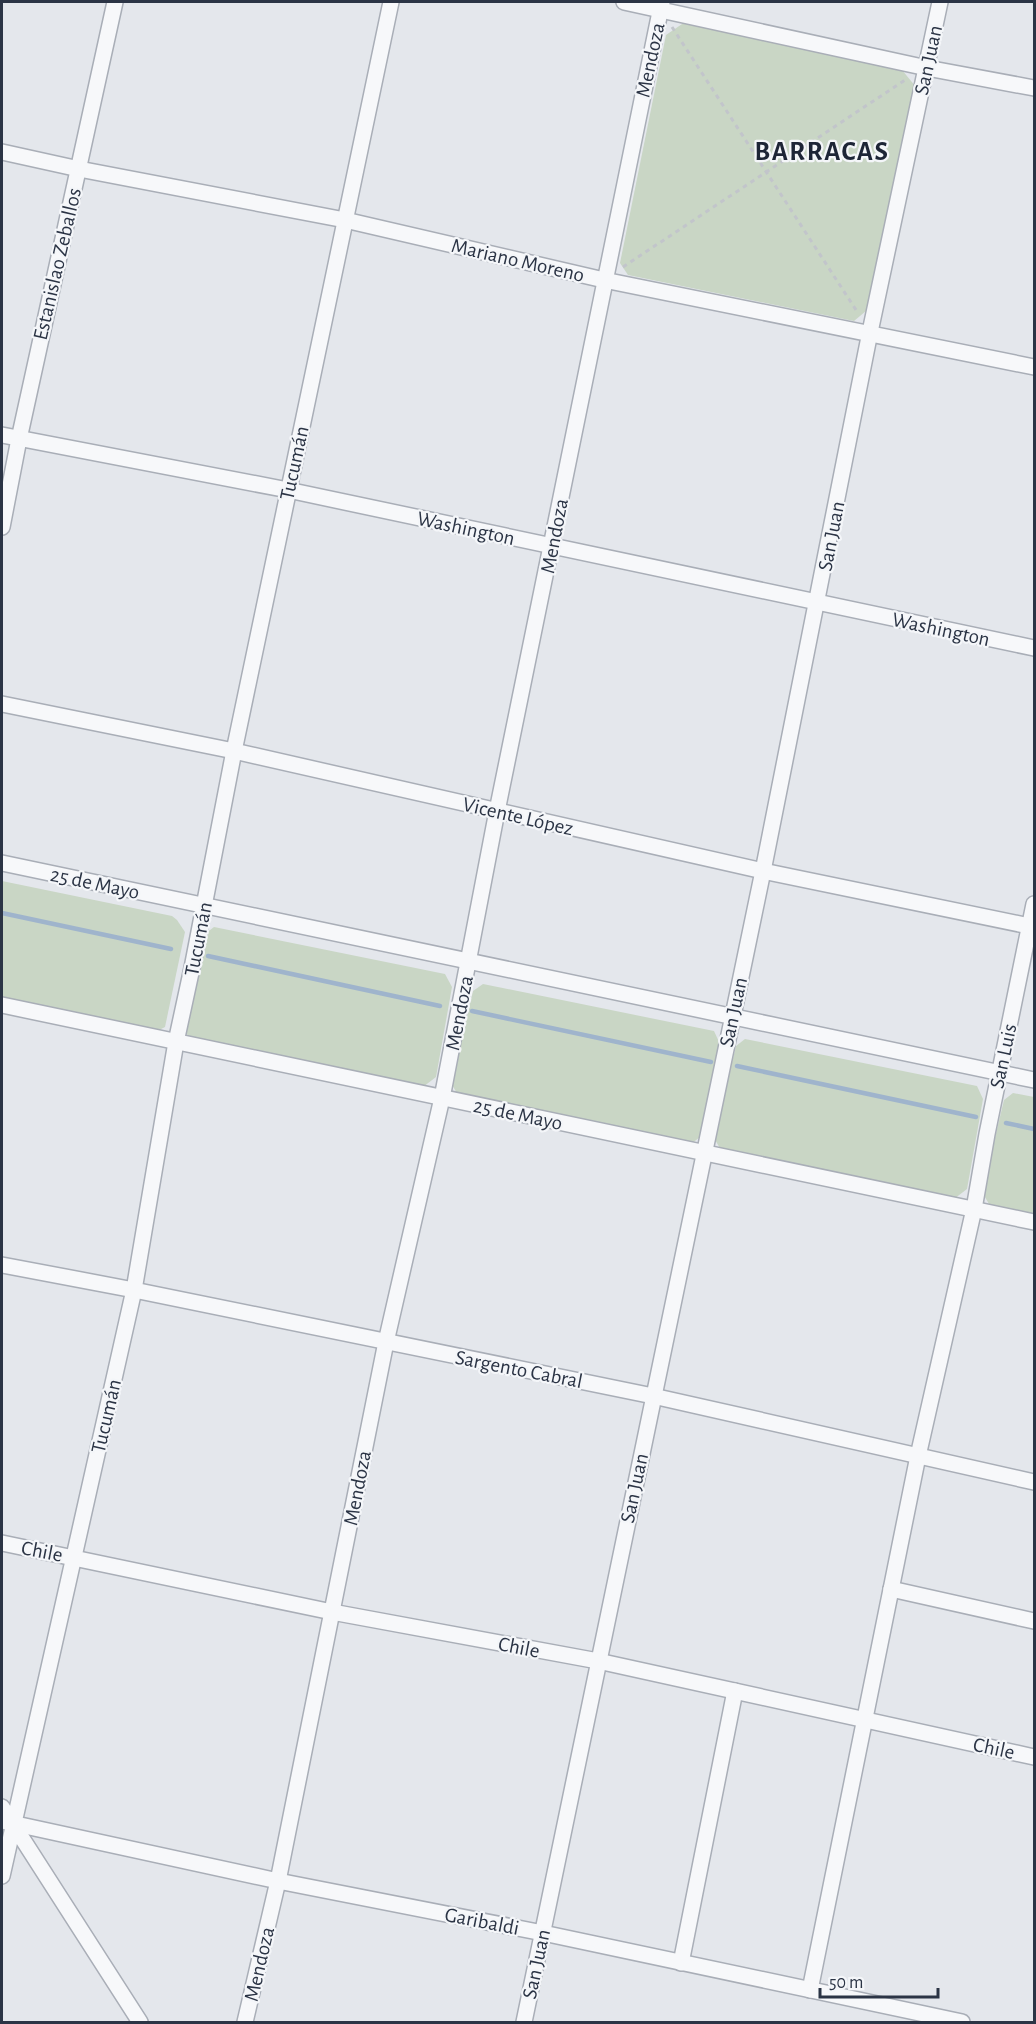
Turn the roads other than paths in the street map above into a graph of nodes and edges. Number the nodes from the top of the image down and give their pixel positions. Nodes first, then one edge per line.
1 (115, 2) edge
2 (391, 2) edge
3 (624, 2) edge
4 (940, 2) edge
5 (661, 5) edge
6 (927, 68) junction
7 (1035, 88) edge
8 (2, 152) edge
9 (79, 169) junction
10 (345, 220) junction
11 (604, 280) junction
12 (870, 332) junction
13 (1035, 367) edge
14 (2, 435) edge
15 (19, 439) junction
16 (288, 490) junction
17 (2, 527) edge
18 (552, 547) junction
19 (818, 603) junction
20 (1035, 648) edge
21 (2, 704) edge
22 (234, 751) junction
23 (497, 811) junction
24 (2, 863) edge
25 (763, 871) junction
26 (1035, 904) edge
27 (205, 906) junction
28 (1032, 927) edge
29 (469, 962) junction
30 (2, 1005) edge
31 (732, 1017) junction
32 (176, 1042) junction
33 (1000, 1073) junction
34 (1035, 1080) edge
35 (442, 1098) junction
36 (704, 1153) junction
37 (974, 1209) junction
38 (1035, 1222) edge
39 (2, 1265) edge
40 (134, 1290) junction
41 (386, 1342) junction
42 (653, 1396) junction
43 (918, 1456) junction
44 (1035, 1482) edge
45 (2, 1543) edge
46 (74, 1557) junction
47 (891, 1589) junction
48 (332, 1611) junction
49 (1035, 1621) edge
50 (598, 1661) junction
51 (735, 1691) junction
52 (864, 1720) junction
53 (1035, 1757) edge
54 (2, 1807) edge
55 (7, 1823) edge
56 (2, 1876) edge
57 (278, 1881) junction
58 (543, 1933) junction
59 (681, 1963) junction
60 (810, 1990) junction
61 (140, 2022) edge
62 (245, 2022) edge
63 (524, 2022) edge
64 (963, 2022) edge

1 - 9 street, Estanislao Zeballos
2 - 10 street, Tucumán
3 - 5 street
4 - 6 street, San Juan
5 - 6 street
5 - 11 street, Mendoza
6 - 7 street
6 - 12 street, San Juan
8 - 9 street, Mariano Moreno
9 - 10 street, Mariano Moreno
9 - 15 street, Estanislao Zeballos
10 - 11 street, Mariano Moreno
10 - 16 street, Tucumán
11 - 12 street, Mariano Moreno
11 - 18 street, Mendoza
12 - 13 street, Mariano Moreno
12 - 19 street, San Juan
14 - 15 street, Washington
15 - 16 street, Washington
15 - 17 street, Estanislao Zeballos
16 - 18 street, Washington
16 - 22 street, Tucumán
18 - 19 street, Washington
18 - 23 street, Mendoza
19 - 20 street, Washington
19 - 25 street, San Juan
21 - 22 street, Vicente López
22 - 23 street, Vicente López
22 - 27 street, Tucumán
23 - 25 street, Vicente López
23 - 29 street, Mendoza
24 - 27 street, 25 de Mayo
25 - 28 street, Vicente López
25 - 31 street, San Juan
26 - 28 street, San Luis
27 - 29 street, 25 de Mayo
27 - 32 street, Tucumán
28 - 33 street, San Luis
29 - 31 street, 25 de Mayo
29 - 35 street, Mendoza
30 - 32 street, 25 de Mayo
31 - 33 street, 25 de Mayo
31 - 36 street, San Juan
32 - 35 street, 25 de Mayo
32 - 40 street, Tucumán
33 - 34 street, 25 de Mayo
33 - 37 street, San Luis
35 - 36 street, 25 de Mayo
35 - 41 street, Mendoza
36 - 37 street, 25 de Mayo
36 - 42 street, San Juan
37 - 38 street, 25 de Mayo
37 - 43 street, San Luis
39 - 40 street, Sargento Cabral
40 - 41 street, Sargento Cabral
40 - 46 street, Tucumán
41 - 42 street, Sargento Cabral
41 - 48 street, Mendoza
42 - 43 street, Sargento Cabral
42 - 50 street, San Juan
43 - 44 street, Sargento Cabral
43 - 47 street, San Luis
45 - 46 street, Chile
46 - 48 street, Chile
46 - 55 street, Tucumán
47 - 49 street
47 - 52 street, San Luis
48 - 50 street, Chile
48 - 57 street, Mendoza
50 - 51 street, Chile
50 - 58 street, San Juan
51 - 52 street, Chile
51 - 59 street
52 - 53 street, Chile
52 - 60 street, San Luis
54 - 55 street
55 - 56 street, Tucumán
55 - 57 street, Garibaldi
55 - 61 street
57 - 58 street, Garibaldi
57 - 62 street, Mendoza
58 - 59 street, Garibaldi
58 - 63 street, San Juan
59 - 60 street, Garibaldi
60 - 64 street, Garibaldi

